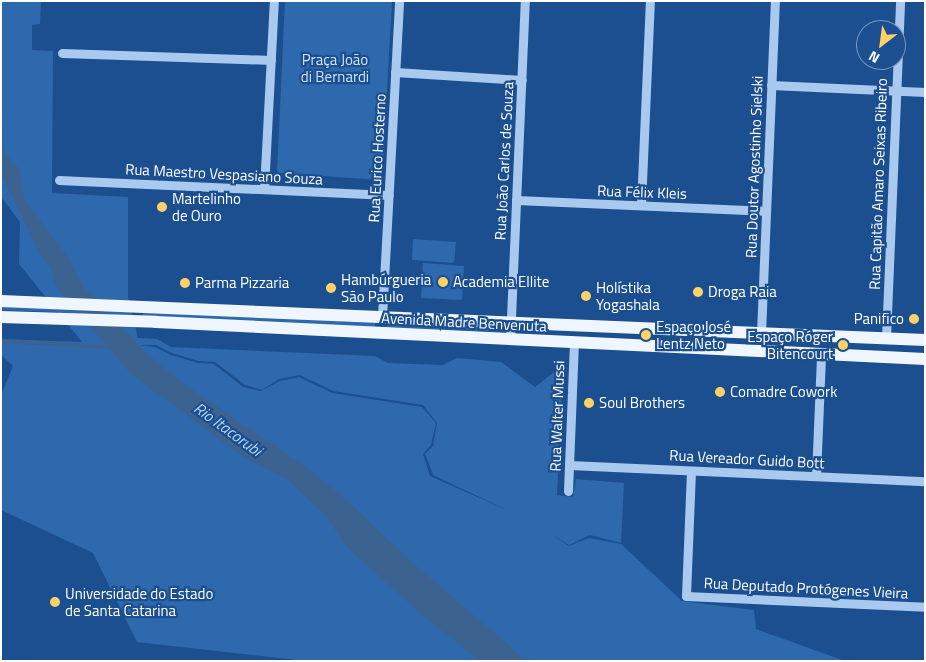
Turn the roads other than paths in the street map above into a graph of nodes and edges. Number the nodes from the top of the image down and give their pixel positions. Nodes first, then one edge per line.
1 (274, 1) edge
2 (399, 1) edge
3 (525, 1) edge
4 (650, 1) edge
5 (774, 1) edge
6 (900, 1) edge
7 (62, 53) dead end
8 (271, 60) junction
9 (396, 72) junction
10 (522, 80) junction
11 (771, 85) junction
12 (896, 90) junction
13 (925, 92) edge
14 (59, 180) dead end
15 (264, 189) junction
16 (389, 195) junction
17 (516, 200) junction
18 (641, 206) junction
19 (766, 211) junction
20 (1, 301) edge
21 (382, 317) junction
22 (1, 318) edge
23 (510, 323) junction
24 (761, 333) junction
25 (380, 334) junction
26 (886, 338) junction
27 (510, 340) junction
28 (925, 340) edge
29 (574, 343) junction
30 (821, 355) junction
31 (925, 359) edge
32 (569, 465) junction
33 (691, 471) junction
34 (816, 476) junction
35 (925, 481) edge
36 (568, 491) dead end
37 (925, 607) edge

1 - 8 street
2 - 9 street, Rua Eurico Hosterno
3 - 10 street, Rua João Carlos de Souza
4 - 18 street
5 - 11 street, Rua Doutor Agostinho Sielski
6 - 12 street, Rua Capitão Amaro Seixas Ribeiro
7 - 8 street
8 - 15 street
9 - 10 street
9 - 16 street, Rua Eurico Hosterno
10 - 17 street, Rua João Carlos de Souza
11 - 12 street
11 - 19 street, Rua Doutor Agostinho Sielski
12 - 13 street
12 - 26 street, Rua Capitão Amaro Seixas Ribeiro
14 - 15 street, Rua Maestro Vespasiano Souza
15 - 16 street, Rua Maestro Vespasiano Souza
16 - 21 street, Rua Eurico Hosterno
17 - 18 street, Rua Félix Kleis
17 - 23 street, Rua João Carlos de Souza
18 - 19 street, Rua Félix Kleis
19 - 24 street, Rua Doutor Agostinho Sielski
20 - 21 main road, Avenida Madre Benvenuta
21 - 23 main road, Avenida Madre Benvenuta
21 - 25 main road
22 - 25 main road, Avenida Madre Benvenuta
23 - 24 main road, Avenida Madre Benvenuta
23 - 27 street, Rua João Carlos de Souza
24 - 26 main road, Avenida Madre Benvenuta
25 - 27 main road, Avenida Madre Benvenuta
26 - 28 main road, Avenida Madre Benvenuta
27 - 29 main road, Avenida Madre Benvenuta
29 - 30 main road, Avenida Madre Benvenuta
29 - 32 street, Rua Walter Mussi
30 - 31 main road, Avenida Madre Benvenuta
30 - 34 street
32 - 33 street, Rua Vereador Guido Bott
32 - 36 street, Rua Walter Mussi
33 - 34 street, Rua Vereador Guido Bott
33 - 37 street, Rua Deputado Protógenes Vieira
34 - 35 street, Rua Vereador Guido Bott

